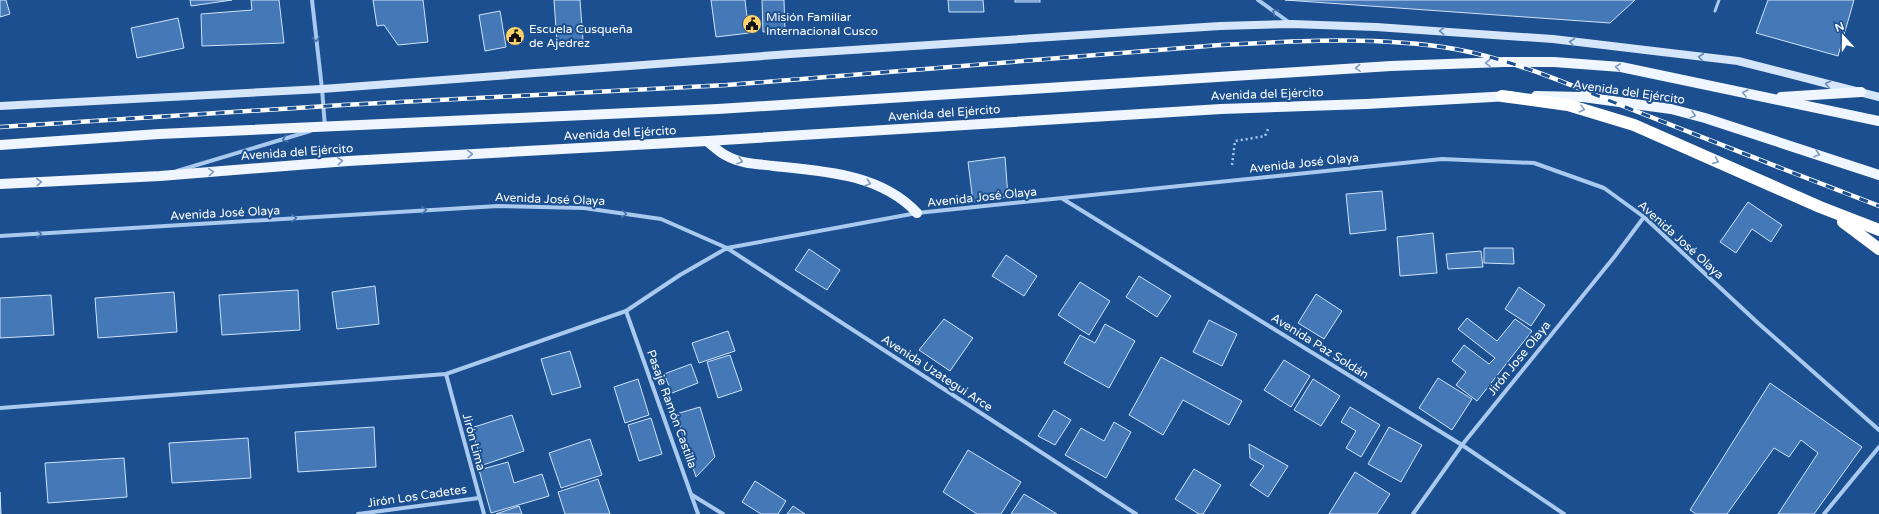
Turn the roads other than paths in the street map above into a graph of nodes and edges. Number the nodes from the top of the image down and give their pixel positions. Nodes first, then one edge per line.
1 (312, 0) edge
2 (1258, 0) edge
3 (1719, 0) edge
4 (1714, 11) dead end
5 (1292, 24) junction
6 (322, 89) junction
7 (1861, 92) junction
8 (1502, 96) junction
9 (1879, 97) edge
10 (1765, 98) junction
11 (0, 106) edge
12 (1879, 121) edge
13 (324, 127) junction
14 (707, 141) junction
15 (0, 145) edge
16 (1879, 175) edge
17 (160, 176) junction
18 (0, 184) edge
19 (1063, 199) junction
20 (1820, 207) junction
21 (917, 213) junction
22 (1644, 217) junction
23 (1879, 230) edge
24 (0, 236) edge
25 (727, 248) junction
26 (1879, 249) edge
27 (626, 311) junction
28 (446, 374) junction
29 (0, 408) edge
30 (1879, 430) edge
31 (1462, 445) junction
32 (1879, 448) edge
33 (692, 495) junction
34 (478, 498) junction
35 (358, 514) edge
36 (484, 514) edge
37 (698, 514) edge
38 (723, 514) edge
39 (1136, 514) edge
40 (1413, 514) edge
41 (1564, 514) edge
42 (1824, 514) edge

1 -> 6 street
5 -> 2 street
3 - 4 lane
5 - 6 main road
7 -> 5 main road
6 - 11 main road
6 - 13 street
7 - 9 main road
7 - 10 main road
8 - 14 main road, Avenida del Ejército
8 -> 16 main road, Avenida del Ejército
8 -> 20 highway
10 - 12 main road, Avenida del Ejército
10 -> 13 main road, Avenida del Ejército
13 - 15 main road, Avenida del Ejército
13 -> 17 street
17 -> 14 main road, Avenida del Ejército
14 -> 21 main road
18 -> 17 main road, Avenida del Ejército
19 - 21 street, Avenida José Olaya
19 - 22 street, Avenida José Olaya
19 - 31 street, Avenida Paz Soldán
20 - 23 highway
20 - 26 highway
21 - 25 street, Avenida José Olaya
22 - 30 street, Avenida José Olaya
22 - 31 street, Jirón Jose Olaya
24 -> 25 street, Avenida José Olaya
25 - 27 street
25 - 39 street, Avenida Uzategui Arce
27 - 28 street
27 - 33 street, Pasaje Ramón Castilla
28 - 29 street
28 - 34 street, Jirón Lima
31 - 40 street, Jirón Jose Olaya
31 - 41 street, Avenida Paz Soldán
32 - 42 street
33 - 37 street, Pasaje Ramón Castilla
33 - 38 street
34 - 35 street, Jirón Los Cadetes
34 - 36 street, Jirón Lima

